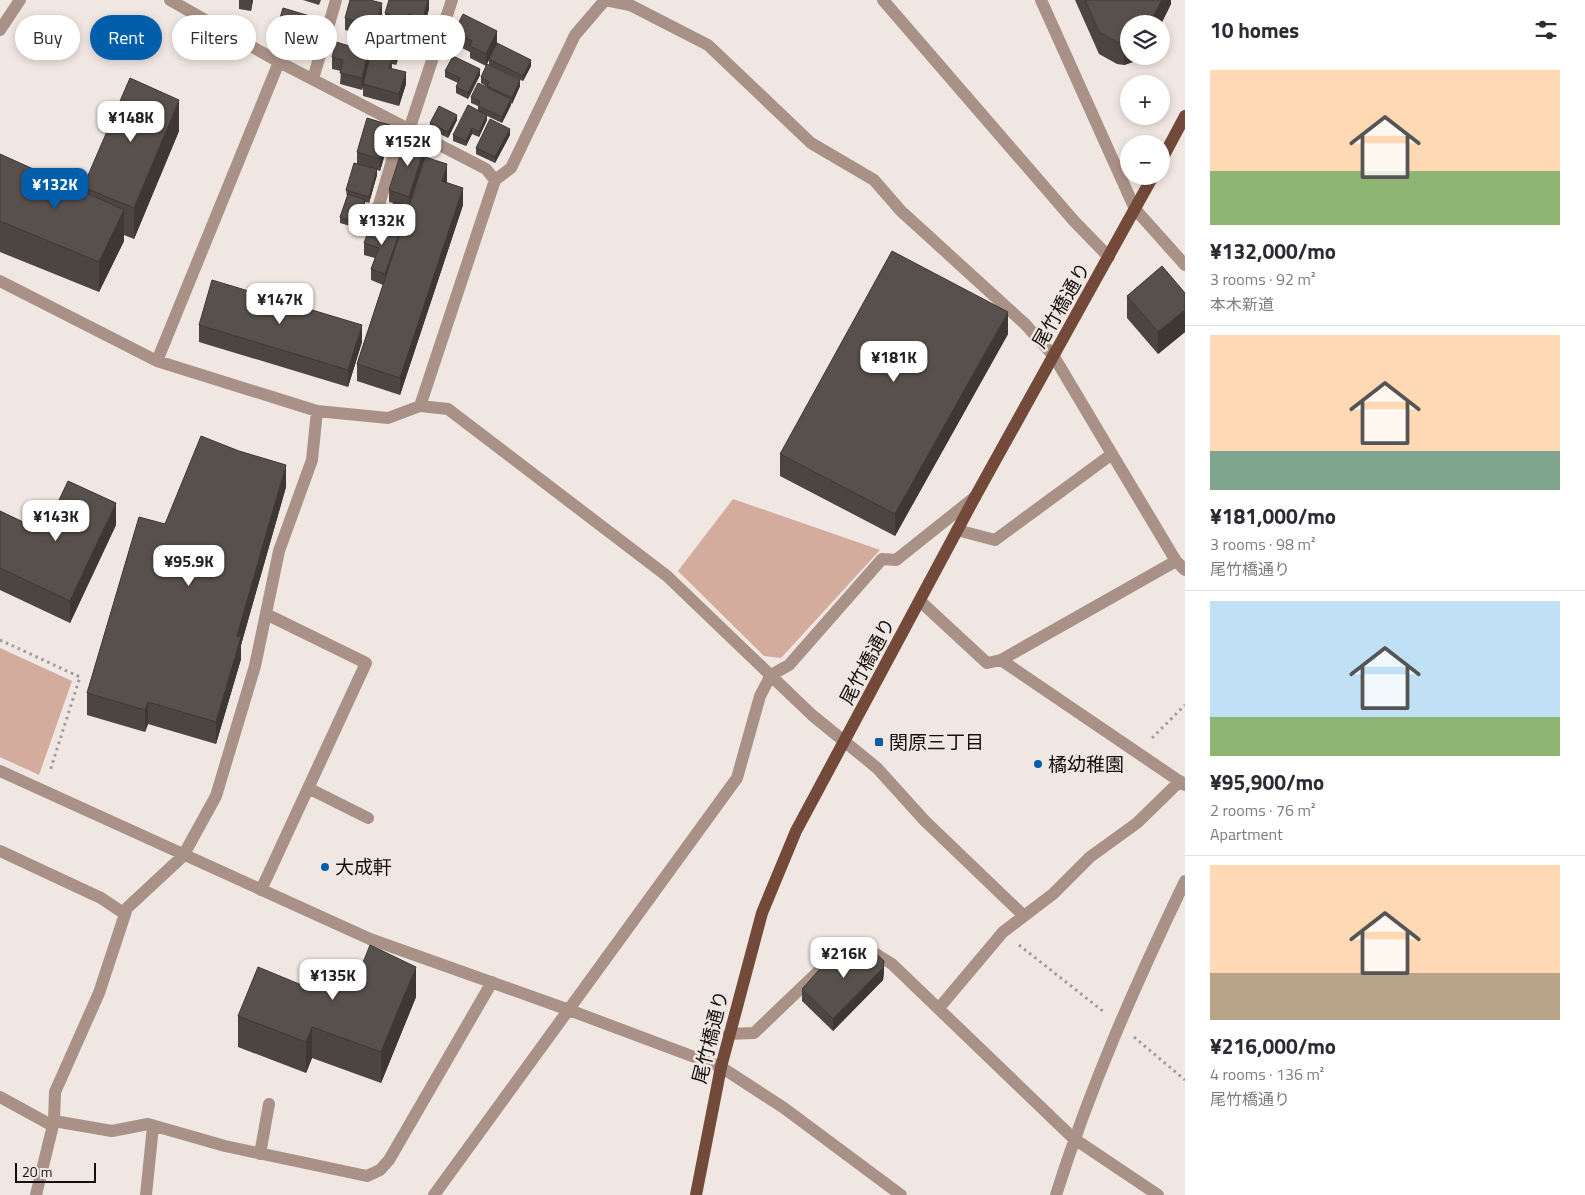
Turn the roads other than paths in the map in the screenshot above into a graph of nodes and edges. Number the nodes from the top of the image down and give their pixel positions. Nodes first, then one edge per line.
1 (20, 0) edge
2 (170, 0) edge
3 (336, 0) edge
4 (452, 0) edge
5 (605, 0) edge
6 (883, 0) edge
7 (1041, 0) edge
8 (0, 30) edge
9 (280, 62) junction
10 (313, 79) junction
11 (1185, 116) edge
12 (406, 128) junction
13 (1170, 144) edge
14 (495, 180) junction
15 (1148, 185) edge
16 (1136, 209) junction
17 (373, 225) edge
18 (1109, 257) junction
19 (1185, 265) edge
20 (0, 281) edge
21 (1053, 355) junction
22 (157, 361) junction
23 (420, 406) junction
24 (317, 411) junction
25 (1112, 454) junction
26 (975, 496) junction
27 (957, 530) junction
28 (1176, 561) junction
29 (1185, 570) edge
30 (920, 601) junction
31 (266, 614) junction
32 (1001, 660) junction
33 (771, 675) junction
34 (845, 742) junction
35 (0, 771) edge
36 (1182, 783) edge
37 (308, 788) junction
38 (368, 818) dead end
39 (0, 851) edge
40 (183, 856) junction
41 (1185, 881) edge
42 (261, 890) junction
43 (125, 914) junction
44 (1024, 916) junction
45 (492, 982) junction
46 (939, 1008) junction
47 (569, 1010) junction
48 (729, 1034) junction
49 (721, 1067) junction
50 (0, 1097) edge
51 (269, 1104) dead end
52 (54, 1123) junction
53 (153, 1126) junction
54 (1073, 1138) junction
55 (260, 1154) junction
56 (36, 1195) edge
57 (146, 1195) edge
58 (434, 1195) edge
59 (696, 1195) edge
60 (901, 1195) edge
61 (1056, 1195) edge
62 (1158, 1195) edge

1 - 8 street
2 - 9 street
3 - 10 street
4 - 12 street
5 - 14 street
5 - 21 street
6 - 18 street
7 - 16 street
9 - 10 street
9 - 22 street
10 - 12 street
11 - 13 main road
12 - 14 street
12 - 17 street
14 - 23 street
15 - 16 main road, 尾竹橋通り
16 - 18 main road, 尾竹橋通り
16 - 19 street
18 - 21 main road, 尾竹橋通り
20 - 22 street
21 - 25 street
21 - 26 main road, 尾竹橋通り
22 - 24 street
23 - 24 street
23 - 33 street
24 - 31 street
25 - 27 street
25 - 28 street
26 - 27 main road, 尾竹橋通り
26 - 33 street
27 - 30 main road, 尾竹橋通り
28 - 29 street
28 - 32 street
30 - 32 street
30 - 34 main road, 尾竹橋通り
31 - 37 street
31 - 40 street
32 - 36 street
33 - 34 street
33 - 47 street
34 - 44 street
34 - 48 main road, 尾竹橋通り
35 - 40 street
36 - 44 street
37 - 38 street
37 - 42 street
39 - 43 street
40 - 42 street
40 - 43 street
41 - 54 street
42 - 45 street
43 - 52 street
44 - 46 street
45 - 47 street
45 - 55 street
46 - 48 street
46 - 54 street
47 - 49 street
47 - 58 street
48 - 49 main road, 尾竹橋通り
49 - 59 main road, 尾竹橋通り
49 - 60 street
50 - 52 street
51 - 55 street
52 - 53 street
52 - 56 street
53 - 55 street
53 - 57 street
54 - 61 street
54 - 62 street

